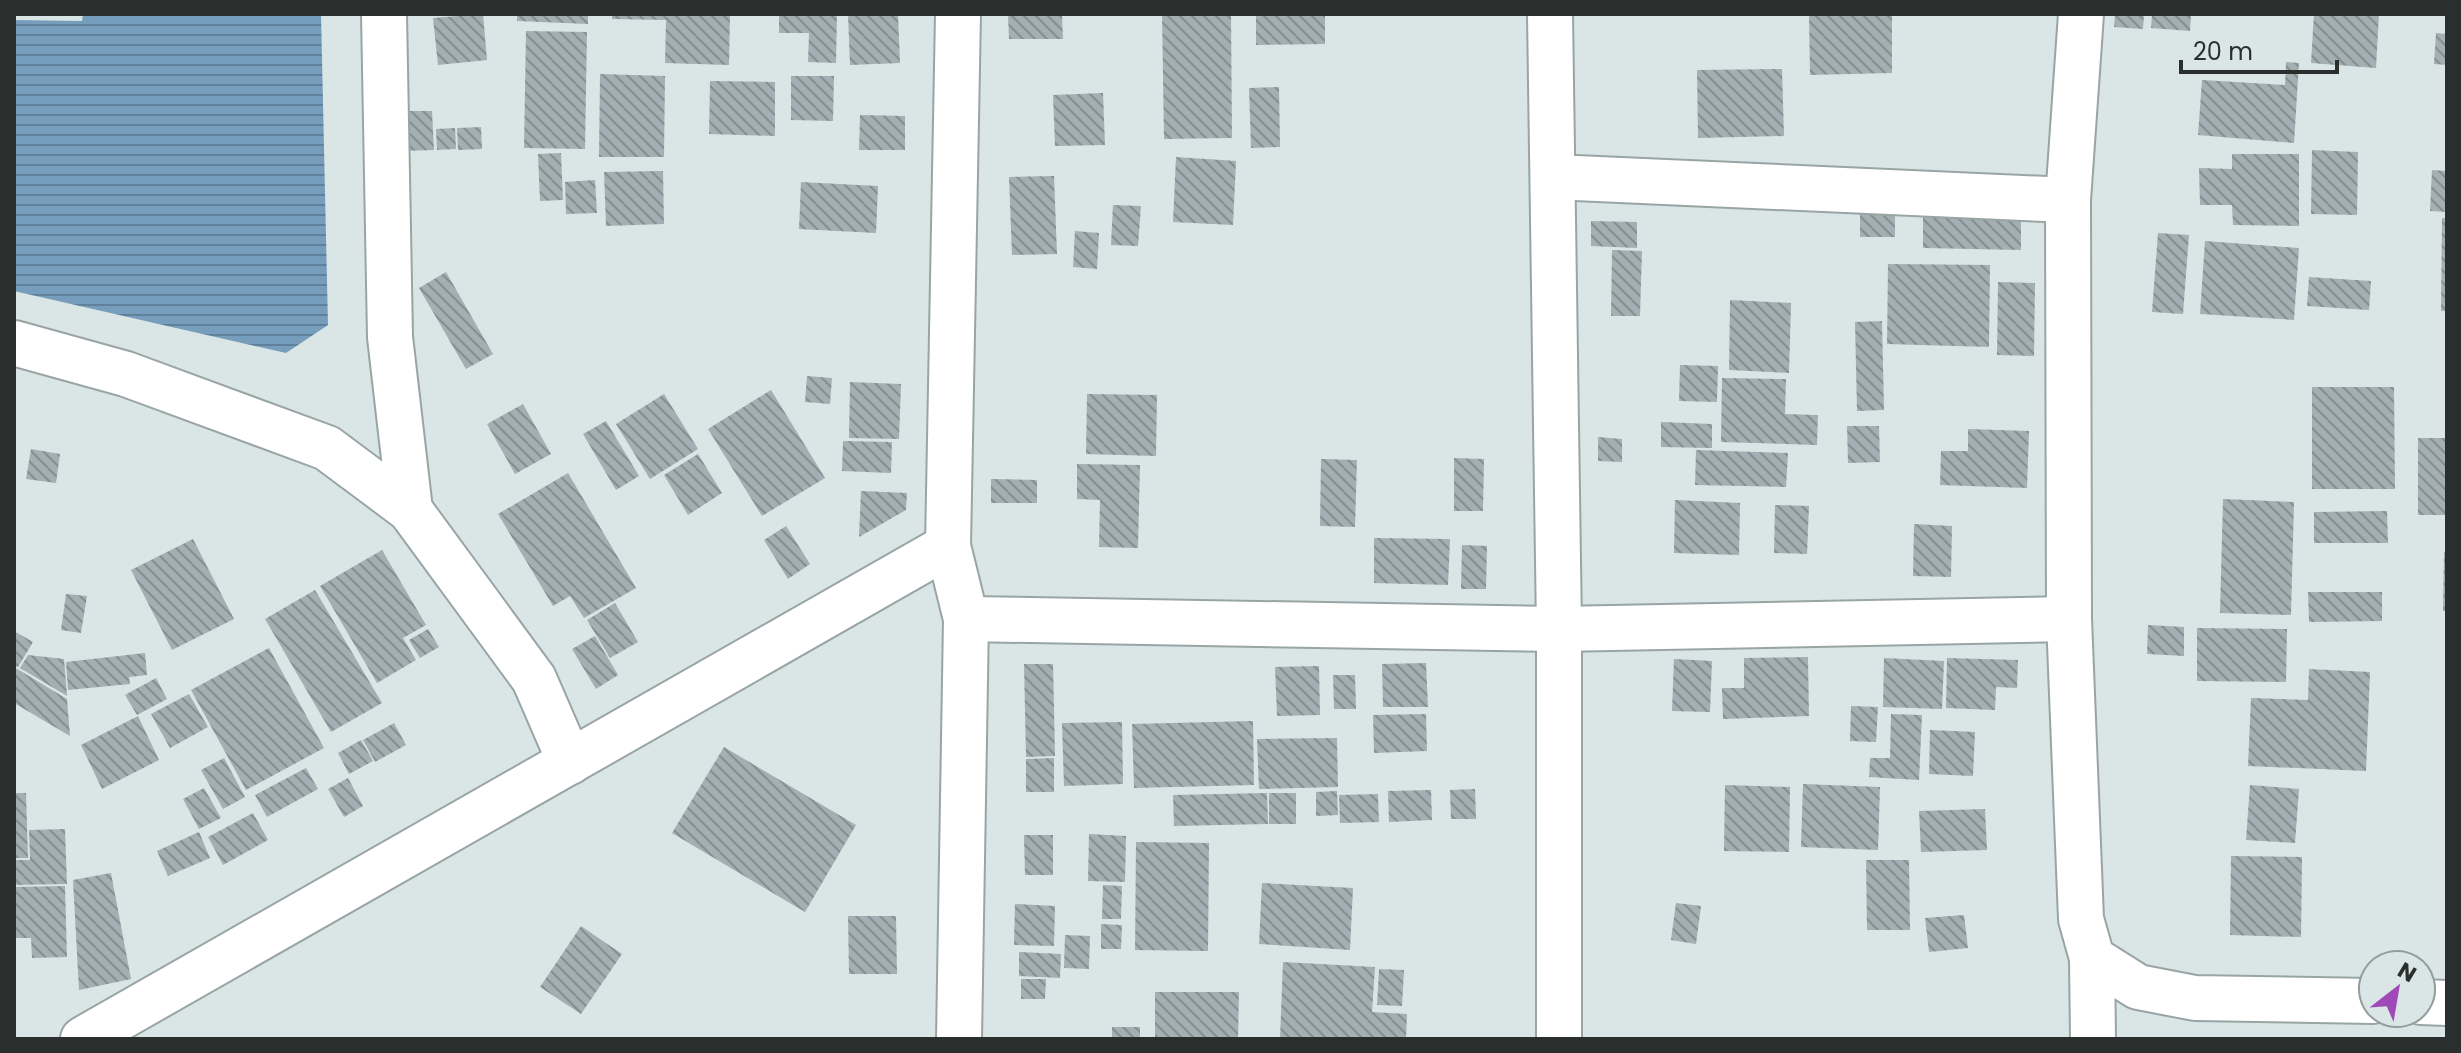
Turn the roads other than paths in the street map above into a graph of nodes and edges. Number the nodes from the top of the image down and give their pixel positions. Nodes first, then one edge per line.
1 (384, 14) edge
2 (958, 14) edge
3 (1550, 14) edge
4 (2081, 14) edge
5 (1553, 177) junction
6 (2068, 200) junction
7 (14, 343) edge
8 (410, 510) junction
9 (948, 546) junction
10 (966, 619) junction
11 (2069, 619) junction
12 (1559, 629) junction
13 (570, 762) junction
14 (2092, 958) junction
15 (2357, 1001) edge
16 (83, 1039) edge
17 (959, 1039) edge
18 (1559, 1039) edge
19 (2093, 1039) edge

1 - 8 street
2 - 9 street
3 - 5 street
4 - 6 street
5 - 6 street
5 - 12 street
6 - 11 street
7 - 8 street
8 - 13 street
9 - 10 street
9 - 13 street
10 - 12 street
10 - 17 street
11 - 12 street
11 - 14 street
12 - 18 street
13 - 16 street
14 - 15 street
14 - 19 street

